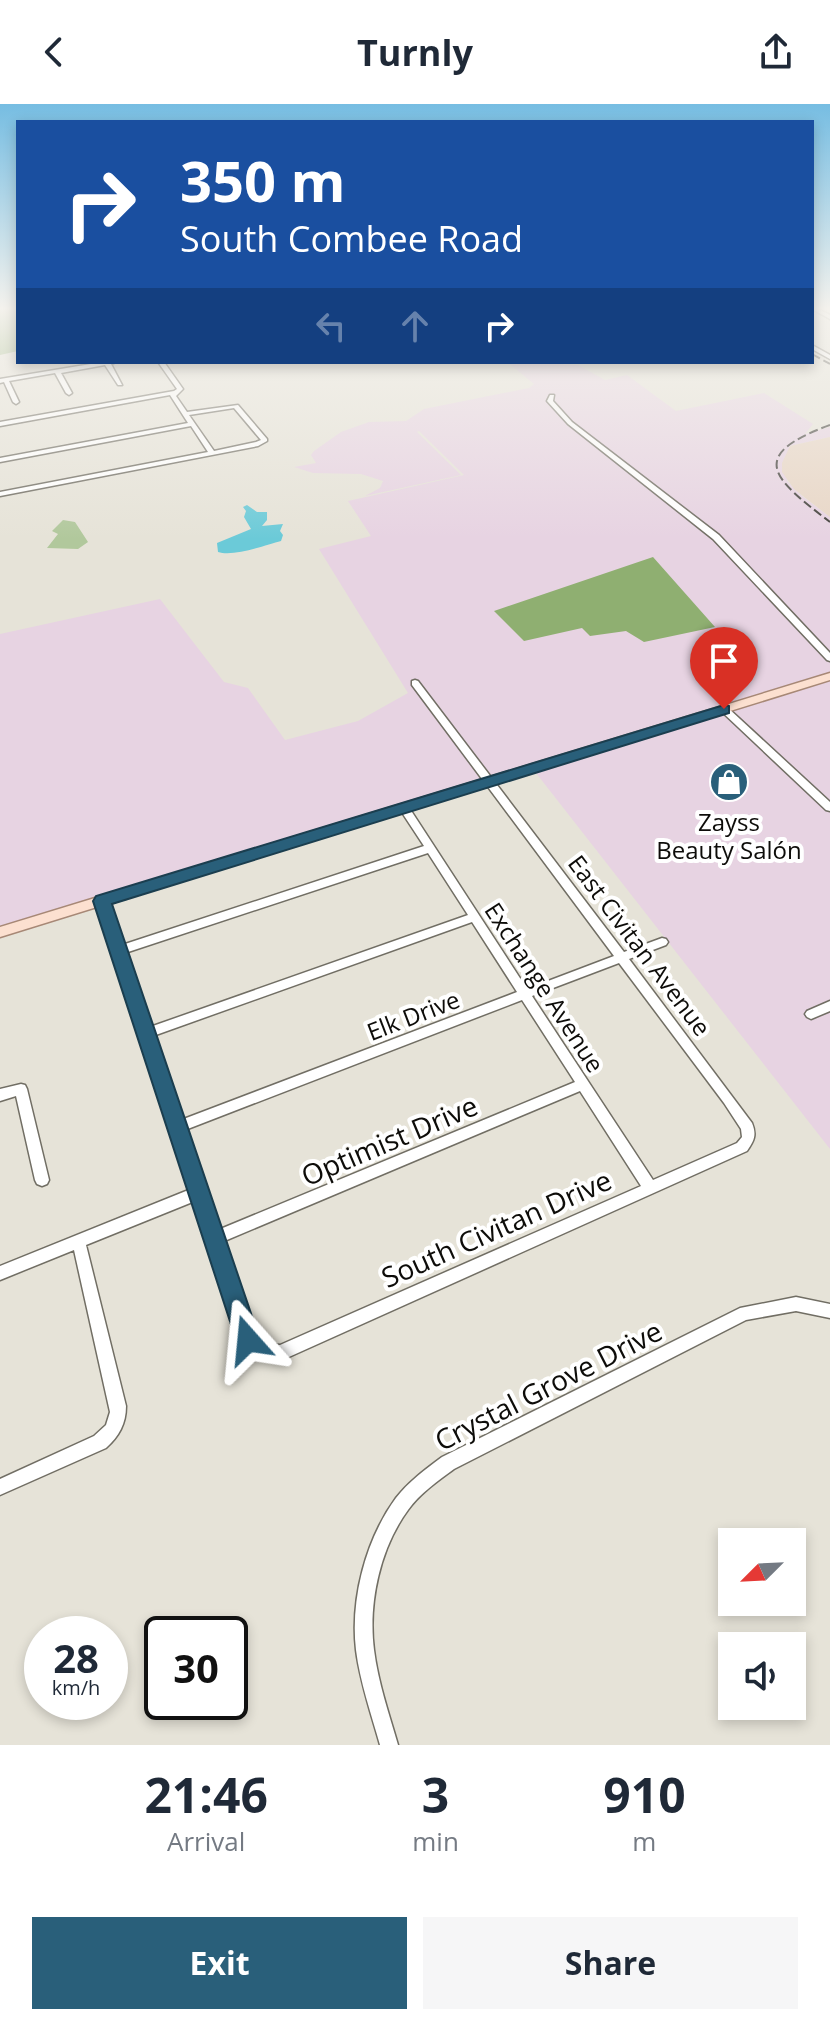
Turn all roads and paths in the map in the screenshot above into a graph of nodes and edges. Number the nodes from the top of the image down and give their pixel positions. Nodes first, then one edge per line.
1 (6, 386) edge
2 (65, 386) edge
3 (121, 386) edge
4 (178, 386) edge
5 (69, 393) dead end
6 (173, 393) junction
7 (552, 396) dead end
8 (131, 400) junction
9 (16, 402) dead end
10 (186, 414) junction
11 (0, 424) edge
12 (193, 424) junction
13 (212, 453) junction
14 (0, 460) edge
15 (0, 494) edge
16 (830, 658) edge
17 (830, 676) edge
18 (415, 683) dead end
19 (724, 709) junction
20 (489, 781) junction
21 (404, 808) junction
22 (830, 808) edge
23 (430, 848) junction
24 (102, 901) junction
25 (475, 917) junction
26 (0, 932) edge
27 (662, 942) dead end
28 (119, 950) junction
29 (621, 957) junction
30 (524, 994) junction
31 (830, 1006) edge
32 (811, 1014) dead end
33 (147, 1033) junction
34 (582, 1085) junction
35 (0, 1095) edge
36 (178, 1127) junction
37 (749, 1138) joint
38 (42, 1180) dead end
39 (650, 1188) junction
40 (198, 1193) junction
41 (214, 1239) junction
42 (79, 1243) junction
43 (0, 1273) edge
44 (830, 1311) edge
45 (0, 1487) edge
46 (389, 1745) edge

1 - 9 street
2 - 5 street
3 - 8 street
4 - 6 street
6 - 8 street
6 - 10 street
7 - 16 street
8 - 11 street
10 - 12 street
10 - 13 street
12 - 13 street
12 - 14 street
13 - 15 street
17 - 19 main road
18 - 20 street, East Civitan Avenue
19 - 20 main road
19 - 22 street
20 - 21 main road
20 - 29 street, East Civitan Avenue
21 - 23 street, Exchange Avenue
21 - 24 main road
23 - 25 street, Exchange Avenue
23 - 28 street
24 - 26 main road
24 - 28 street
25 - 30 street, Exchange Avenue
25 - 33 street
27 - 29 street, Elk Drive
28 - 33 street
29 - 30 street, Elk Drive
29 - 37 street, East Civitan Avenue
30 - 34 street, Exchange Avenue
30 - 36 street, Elk Drive
31 - 32 street
33 - 36 street
34 - 39 street, Exchange Avenue
34 - 41 street, Optimist Drive
35 - 38 street
36 - 40 street
37 - 39 street, South Civitan Drive
39 - 41 street, South Civitan Drive
40 - 41 street
40 - 42 street
42 - 43 street
42 - 45 street
44 - 46 street, Crystal Grove Drive

